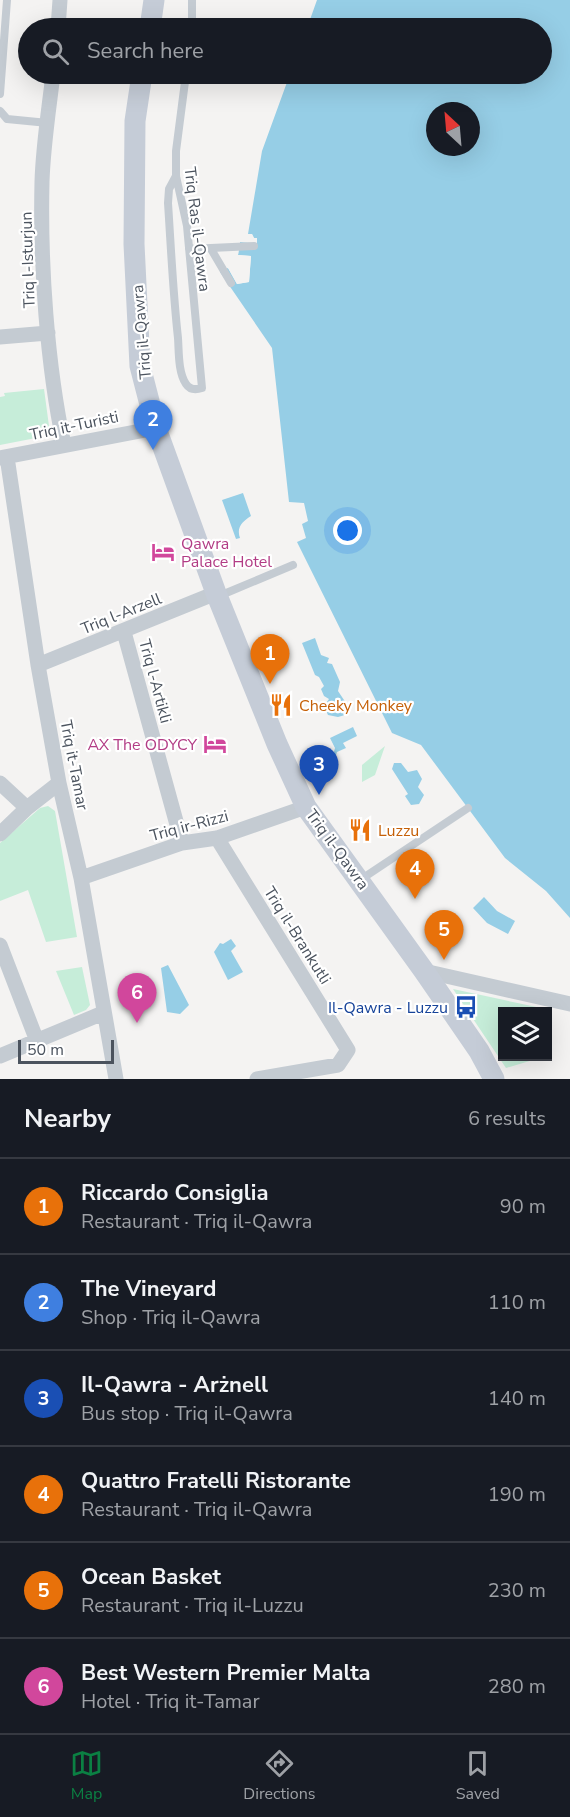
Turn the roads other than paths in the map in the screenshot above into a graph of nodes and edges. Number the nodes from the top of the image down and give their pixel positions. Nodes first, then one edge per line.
1 (7, 0) edge
2 (60, 0) edge
3 (154, 0) edge
4 (192, 0) edge
5 (59, 18) edge
6 (151, 18) edge
7 (192, 18) edge
8 (52, 84) edge
9 (141, 84) edge
10 (185, 84) edge
11 (0, 94) edge
12 (0, 111) edge
13 (48, 123) junction
14 (176, 176) junction
15 (254, 246) dead end
16 (189, 249) junction
17 (211, 249) junction
18 (231, 283) dead end
19 (48, 333) junction
20 (0, 337) edge
21 (156, 428) junction
22 (64, 445) junction
23 (3, 458) edge
24 (293, 565) dead end
25 (217, 595) junction
26 (124, 632) junction
27 (38, 665) junction
28 (0, 783) edge
29 (59, 783) junction
30 (306, 807) junction
31 (27, 808) junction
32 (468, 808) dead end
33 (0, 834) edge
34 (218, 838) junction
35 (182, 843) junction
36 (81, 878) junction
37 (360, 880) junction
38 (0, 945) edge
39 (424, 970) junction
40 (570, 1004) edge
41 (104, 1013) junction
42 (37, 1041) junction
43 (0, 1056) edge
44 (116, 1079) edge
45 (257, 1079) edge
46 (494, 1079) edge

1 - 11 lane
2 - 5 street
3 - 6 street
4 - 7 lane
8 - 13 street, Triq l-Isturjun
9 - 21 street, Triq il-Qawra
10 - 14 lane, Triq Ras il-Qawra
12 - 13 lane
13 - 19 street, Triq l-Isturjun
14 - 16 lane, Triq Ras il-Qawra
14 - 16 lane, Triq Ras il-Qawra
15 - 17 lane
16 - 17 lane
17 - 18 lane
19 - 20 street
19 - 22 street, Triq l-Isturjun
21 - 22 street, Triq it-Turisti
21 - 25 street, Triq il-Qawra
22 - 23 street, Triq it-Turisti
23 - 27 street, Triq it-Tamar
24 - 25 lane
25 - 26 street, Triq l-Arzell
25 - 30 street, Triq il-Qawra
26 - 27 street, Triq l-Arzell
26 - 35 street, Triq l-Artikli
27 - 29 street, Triq it-Tamar
28 - 31 street
29 - 31 street
29 - 36 street, Triq it-Tamar
30 - 34 street, Triq ir-Rizzi
30 - 37 street, Triq il-Qawra
31 - 33 street
32 - 37 lane
34 - 35 street, Triq ir-Rizzi
34 - 45 street, Triq il-Brankutli
35 - 36 street, Triq ir-Rizzi
36 - 41 street, Triq it-Tamar
37 - 39 street, Triq il-Qawra
38 - 42 street
39 - 40 street
39 - 46 street, Triq il-Qawra
41 - 42 street
41 - 44 street, Triq it-Tamar
42 - 43 street

